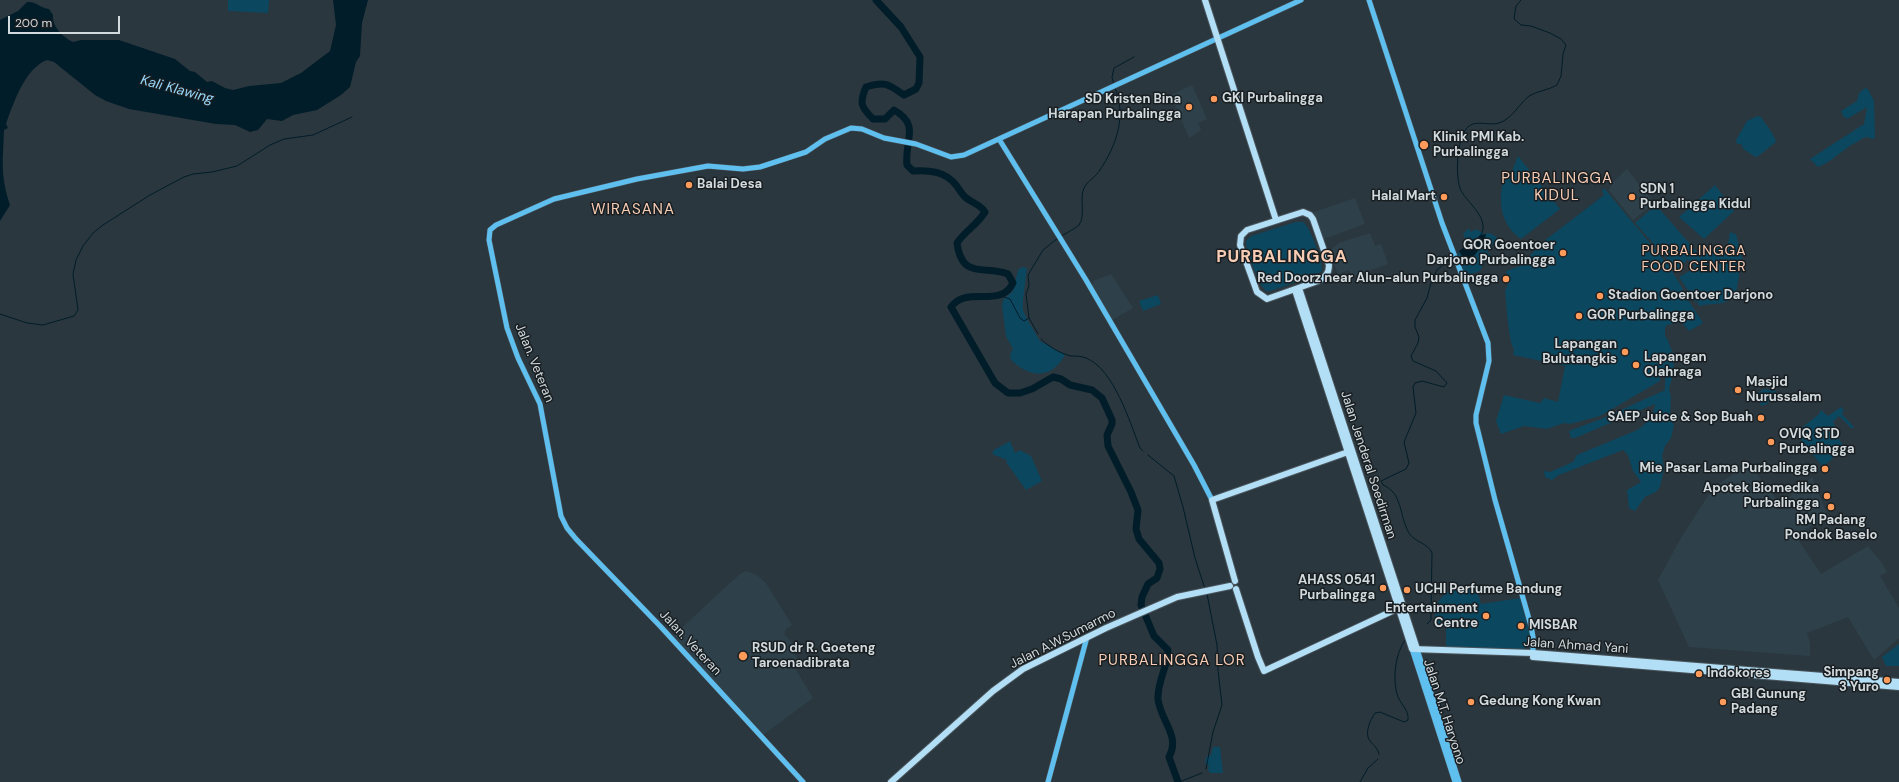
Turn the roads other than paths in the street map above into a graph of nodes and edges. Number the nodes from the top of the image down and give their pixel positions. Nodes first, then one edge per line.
1 (1205, 0) edge
2 (1301, 0) edge
3 (1369, 0) edge
4 (1217, 38) junction
5 (999, 140) junction
6 (1276, 220) junction
7 (1297, 289) junction
8 (1348, 452) junction
9 (1212, 500) junction
10 (1235, 581) junction
11 (1230, 586) junction
12 (1236, 589) junction
13 (1400, 607) junction
14 (1087, 638) junction
15 (1415, 649) junction
16 (1533, 655) junction
17 (1694, 669) junction
18 (1899, 682) edge
19 (1899, 687) edge
20 (803, 782) edge
21 (891, 782) edge
22 (1048, 782) edge
23 (1455, 782) edge
24 (1459, 782) edge

1 - 4 main road
2 - 4 street
3 - 16 street
4 - 5 street
4 - 6 main road
5 - 9 street
5 - 20 street, Jalan. Veteran
6 - 7 main road
6 - 7 main road
7 - 8 main road, Jalan Jenderal Soedirman
7 - 13 main road, Jalan Jenderal Soedirman
8 - 9 main road
8 - 13 main road, Jalan Jenderal Soedirman
9 - 10 main road
10 - 11 main road
10 - 12 main road
11 - 12 main road
11 - 14 main road, Jalan A.W.Sumarmo
12 - 13 main road
13 - 15 main road, Jalan Jenderal Soedirman
14 - 21 main road, Jalan A.W.Sumarmo
14 - 22 street
15 - 16 main road, Jalan Ahmad Yani
15 - 23 street, Jalan M.T. Haryono
15 - 24 street, Jalan M.T. Haryono
16 - 17 main road, Jalan Ahmad Yani
17 - 18 main road, Jalan Ahmad Yani
17 - 19 main road, Jalan Ahmad Yani

